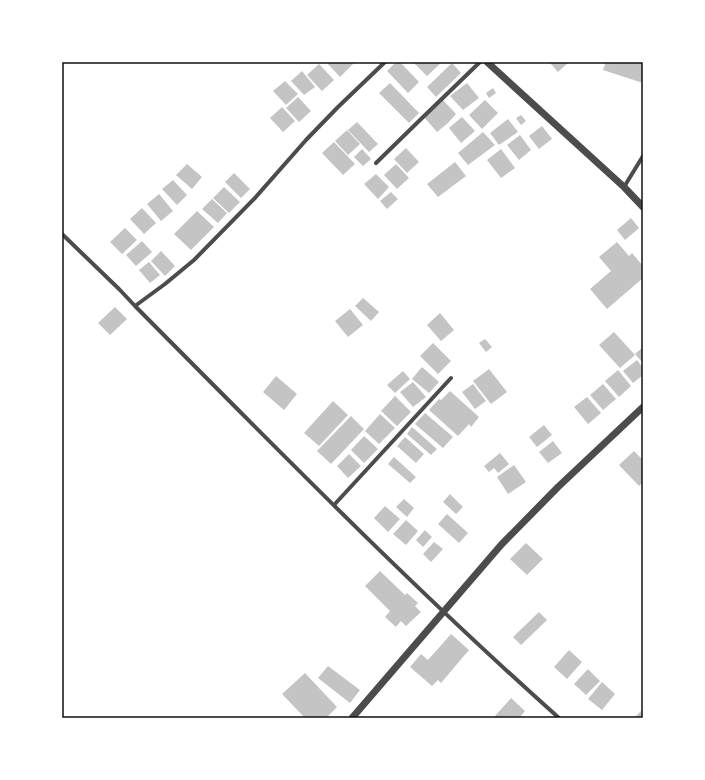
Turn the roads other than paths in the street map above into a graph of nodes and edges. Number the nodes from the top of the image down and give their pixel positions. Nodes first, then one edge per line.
1 (385, 62) edge
2 (480, 62) edge
3 (487, 62) edge
4 (643, 156) edge
5 (376, 163) dead end
6 (624, 187) junction
7 (643, 207) edge
8 (62, 234) edge
9 (135, 306) junction
10 (451, 378) dead end
11 (643, 407) edge
12 (334, 505) junction
13 (444, 611) junction
14 (352, 718) edge
15 (559, 718) edge

1 - 9 street
2 - 5 street
3 - 6 street
4 - 6 street
6 - 7 street
8 - 9 street
9 - 12 street
10 - 12 street
11 - 13 street
12 - 13 street
13 - 14 street
13 - 15 street

